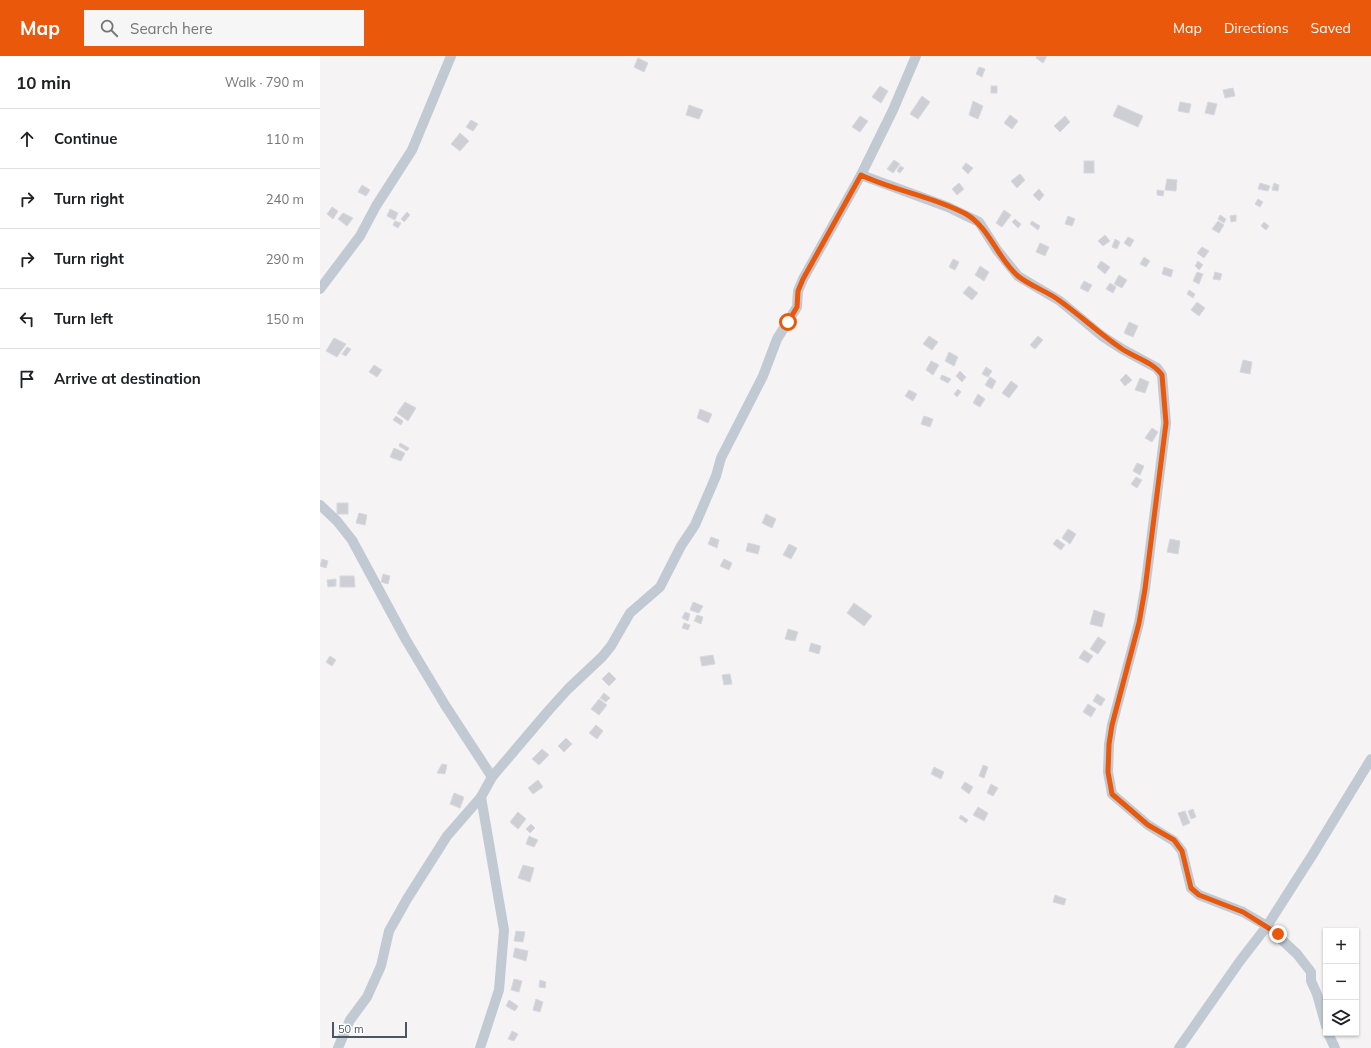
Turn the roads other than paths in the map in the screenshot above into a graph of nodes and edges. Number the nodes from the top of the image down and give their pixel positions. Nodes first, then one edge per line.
1 (451, 56) edge
2 (916, 56) edge
3 (861, 175) junction
4 (320, 289) edge
5 (320, 505) edge
6 (1371, 759) edge
7 (492, 777) junction
8 (481, 797) junction
9 (1267, 926) junction
10 (1323, 1016) edge
11 (1329, 1036) edge
12 (338, 1048) edge
13 (480, 1048) edge
14 (1179, 1048) edge
15 (1334, 1048) edge

1 - 4 street
2 - 3 street
3 - 7 street
3 - 9 street
5 - 7 street
6 - 9 street
7 - 8 street
8 - 12 street
8 - 13 street
9 - 10 street
9 - 14 street
11 - 15 street

